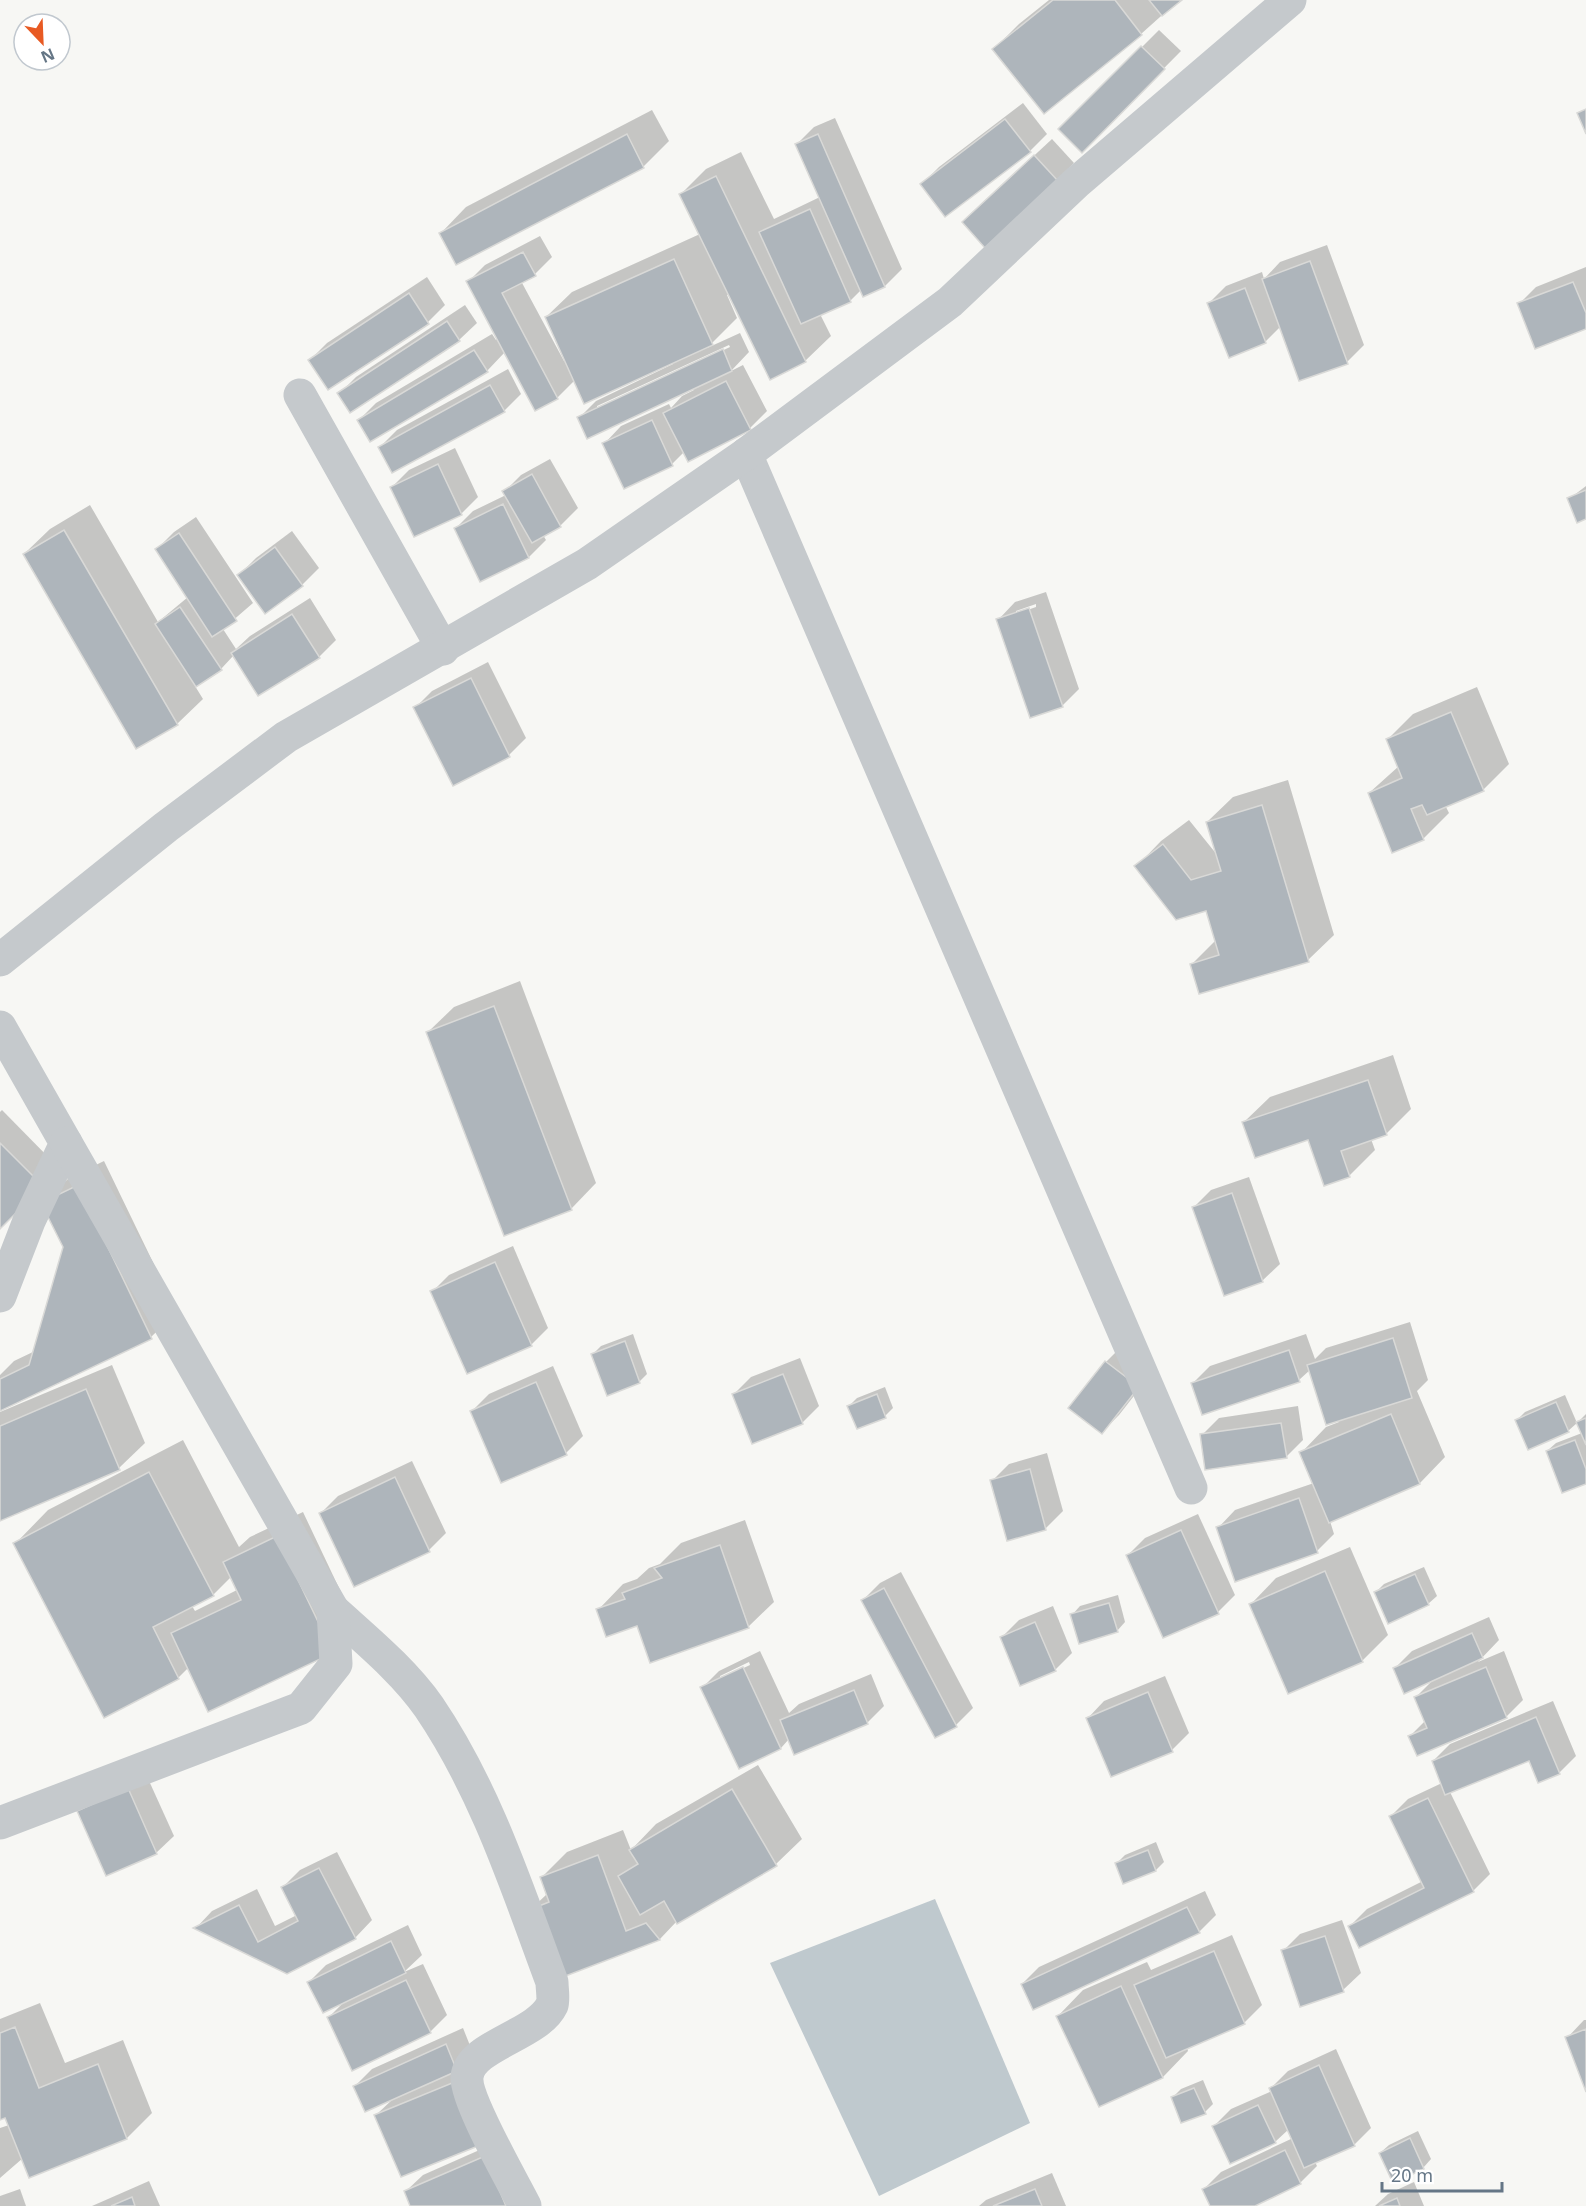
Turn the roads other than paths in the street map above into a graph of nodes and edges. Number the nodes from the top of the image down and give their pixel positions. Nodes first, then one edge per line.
1 (1290, 0) edge
2 (300, 395) dead end
3 (746, 454) junction
4 (443, 649) junction
5 (0, 960) edge
6 (0, 1027) edge
7 (66, 1143) junction
8 (0, 1296) edge
9 (1191, 1488) dead end
10 (333, 1610) junction
11 (0, 1823) edge
12 (525, 2206) edge

1 - 3 street
2 - 4 street
3 - 4 street
3 - 9 street
4 - 5 street
6 - 7 street
7 - 8 street
7 - 10 street
10 - 11 street
10 - 12 street

